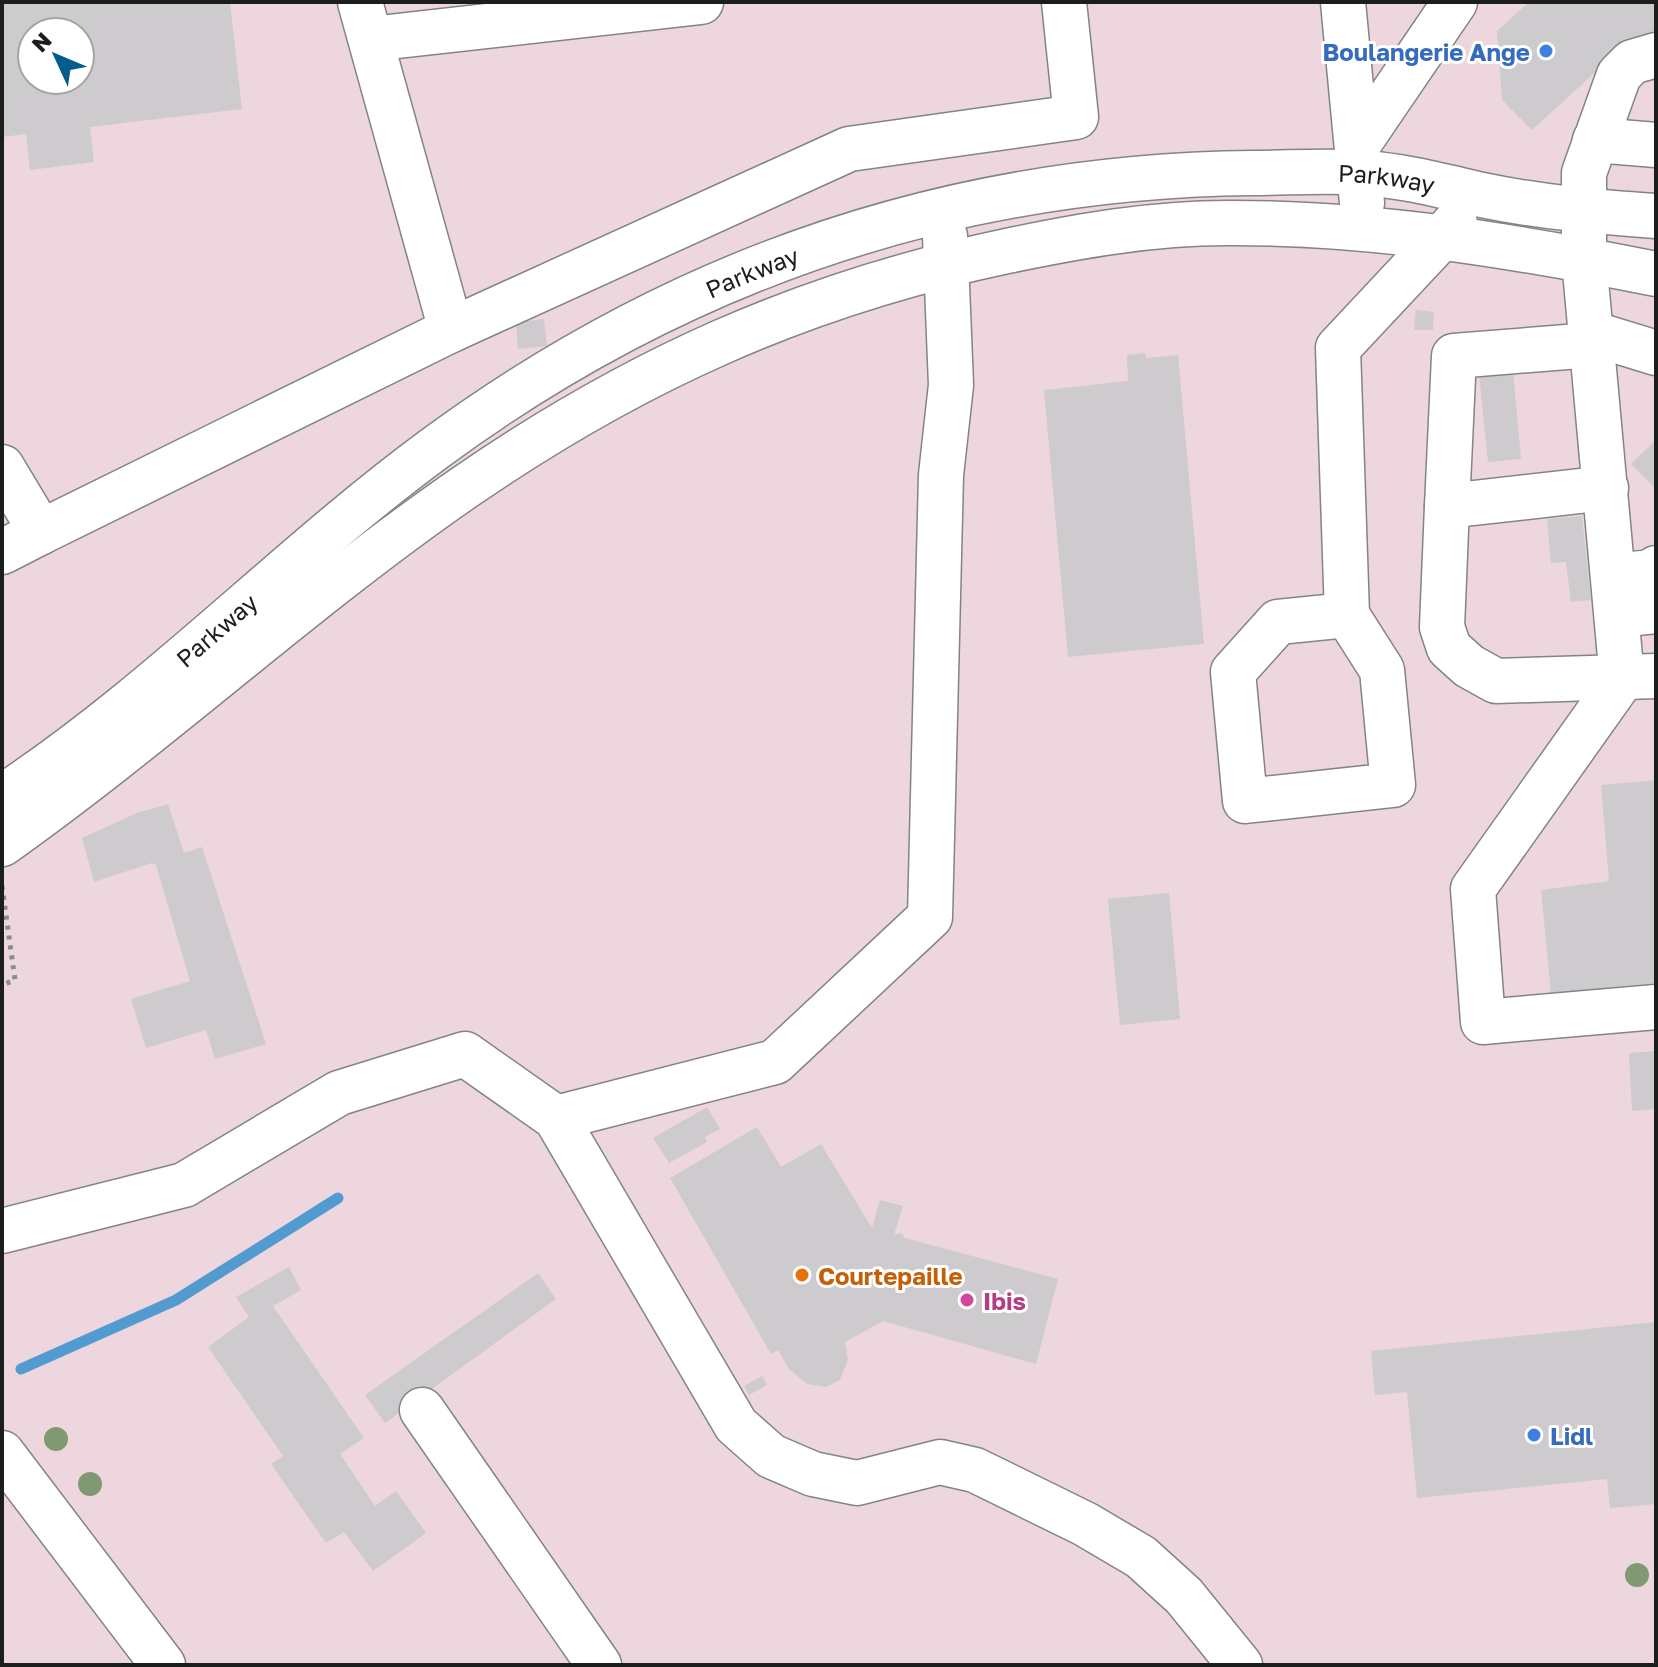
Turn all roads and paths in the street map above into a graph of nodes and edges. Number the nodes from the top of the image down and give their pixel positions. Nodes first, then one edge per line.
1 (701, 2) edge
2 (1064, 2) edge
3 (1343, 2) edge
4 (1455, 2) edge
5 (366, 20) edge
6 (1656, 55) edge
7 (1595, 140) junction
8 (1656, 145) edge
9 (1358, 159) junction
10 (1482, 195) junction
11 (944, 210) junction
12 (1584, 211) junction
13 (1656, 216) edge
14 (1365, 230) junction
15 (1441, 237) junction
16 (1584, 259) junction
17 (946, 264) junction
18 (1656, 274) edge
19 (451, 330) junction
20 (1592, 339) junction
21 (1656, 353) edge
22 (2, 467) edge
23 (1606, 488) junction
24 (1447, 506) junction
25 (41, 532) junction
26 (2, 552) edge
27 (1636, 592) edge
28 (1347, 615) junction
29 (1639, 678) edge
30 (2, 797) edge
31 (2, 844) edge
32 (2, 886) edge
33 (2, 985) edge
34 (1656, 1007) edge
35 (556, 1118) junction
36 (2, 1231) edge
37 (422, 1410) dead end
38 (7, 1469) edge
39 (163, 1665) edge
40 (599, 1665) edge
41 (1240, 1665) edge

1 - 5 street
2 - 19 street
3 - 9 street
4 - 9 street
5 - 19 street
6 - 7 street
7 - 8 street
7 - 12 street
9 - 10 street, Parkway
9 - 11 street, Parkway
9 - 14 street
10 - 12 street, Parkway
10 - 15 street
11 - 17 street
11 - 30 street, Parkway
12 - 13 street, Parkway
12 - 16 street
14 - 15 street, Parkway
14 - 17 street, Parkway
15 - 16 street, Parkway
15 - 28 street
16 - 18 street, Parkway
16 - 20 street
17 - 31 street, Parkway
17 - 35 street
19 - 25 street
20 - 21 street
20 - 23 street
20 - 24 street
22 - 25 street
23 - 24 street
23 - 27 street
24 - 29 street
25 - 26 street
27 - 29 street
28 - 28 street
29 - 34 street
32 - 33 path
35 - 36 street
35 - 41 street
37 - 40 street
38 - 39 street

